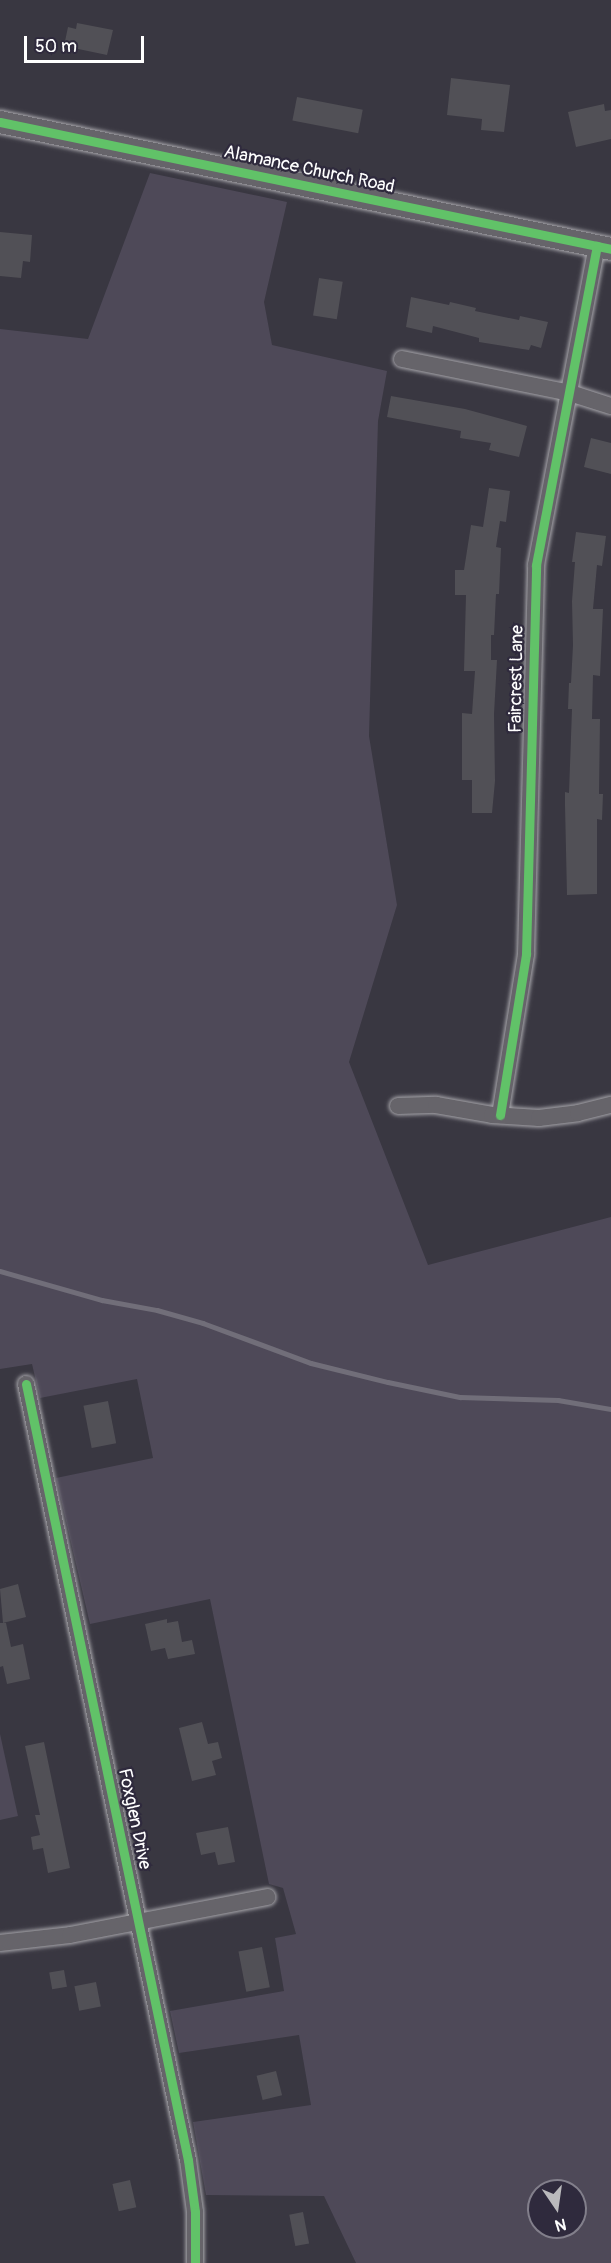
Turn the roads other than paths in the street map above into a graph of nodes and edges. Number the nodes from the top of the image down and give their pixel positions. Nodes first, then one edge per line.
1 (0, 122) edge
2 (604, 248) edge
3 (402, 359) dead end
4 (570, 393) junction
5 (611, 406) edge
6 (611, 1105) edge
7 (398, 1106) dead end
8 (500, 1115) junction
9 (26, 1384) dead end
10 (267, 1898) dead end
11 (139, 1922) junction
12 (0, 1943) edge
13 (195, 2263) edge

1 - 2 main road, Alamance Church Road
2 - 4 street, Faircrest Lane
3 - 4 street
4 - 5 street
4 - 8 street, Faircrest Lane
6 - 8 street
7 - 8 street
9 - 11 street, Foxglen Drive
10 - 11 street
11 - 12 street
11 - 13 street, Foxglen Drive

